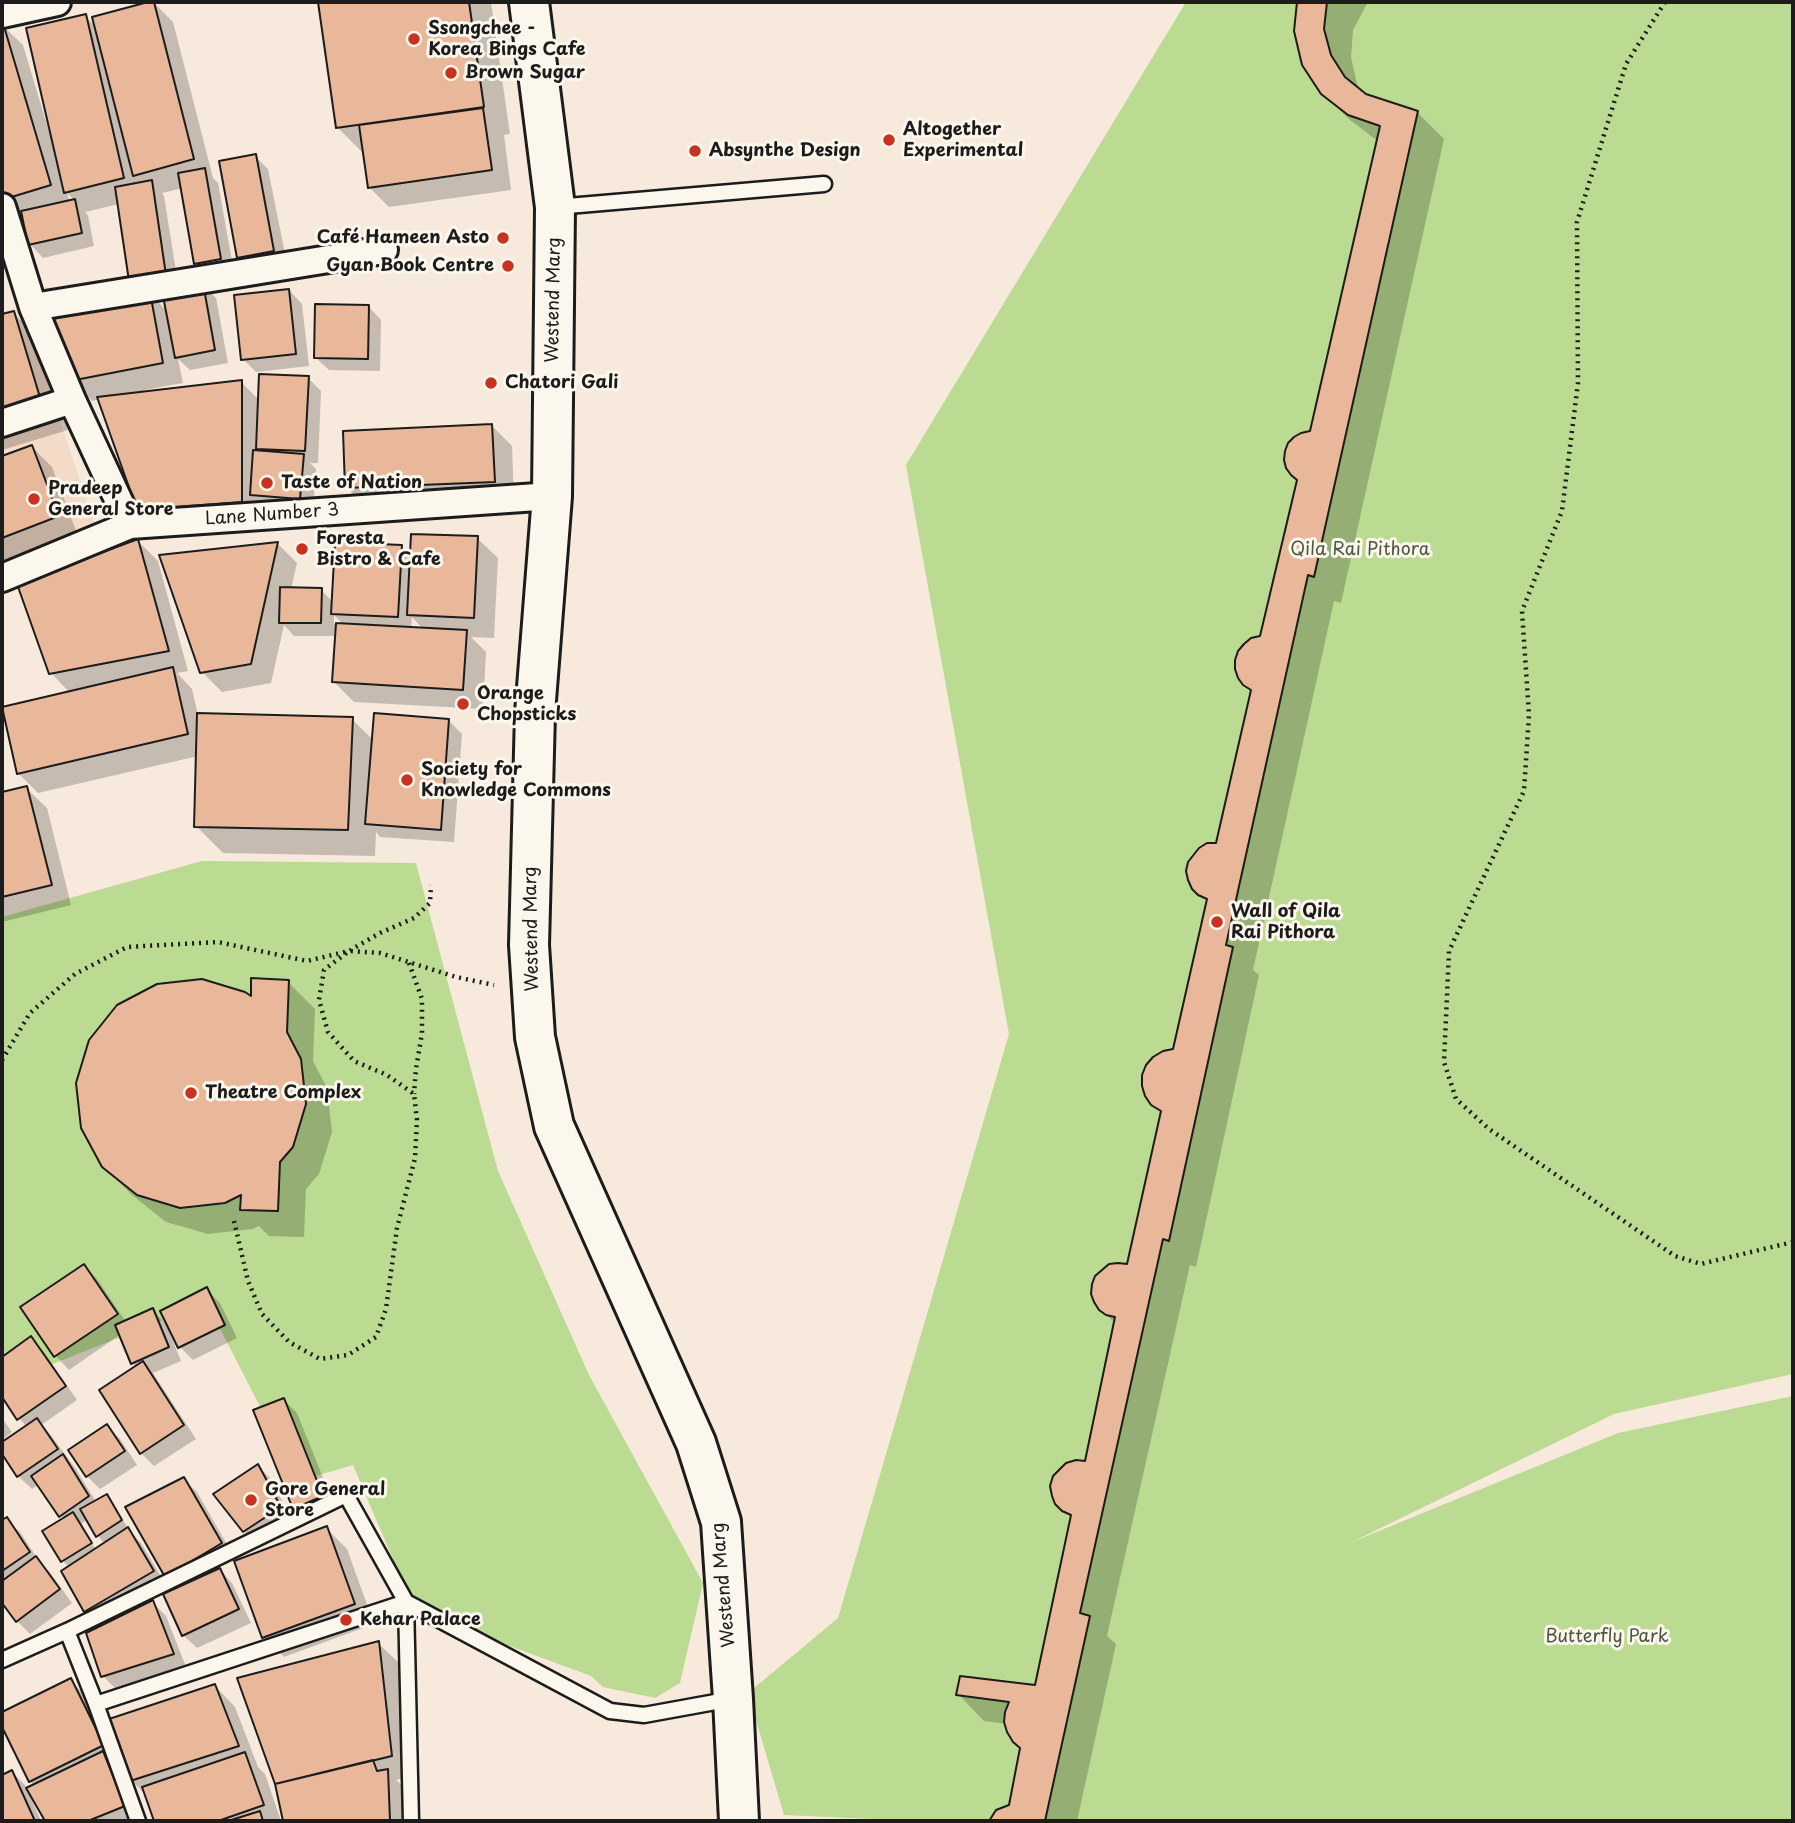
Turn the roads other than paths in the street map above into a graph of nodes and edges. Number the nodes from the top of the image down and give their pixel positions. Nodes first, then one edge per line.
1 (57, 2) edge
2 (529, 2) edge
3 (2, 14) edge
4 (824, 184) dead end
5 (2, 207) edge
6 (555, 208) junction
7 (384, 250) dead end
8 (33, 307) junction
9 (72, 400) junction
10 (2, 423) edge
11 (552, 496) junction
12 (130, 525) junction
13 (2, 579) edge
14 (405, 1602) junction
15 (67, 1632) junction
16 (2, 1660) edge
17 (733, 1699) junction
18 (96, 1704) junction
19 (138, 1821) edge
20 (411, 1821) edge
21 (739, 1821) edge

1 - 3 street
2 - 6 street, Westend Marg
4 - 6 lane
5 - 8 street
6 - 11 street, Westend Marg
7 - 8 street
8 - 9 street
9 - 10 street
9 - 12 street
11 - 12 street, Lane Number 3
11 - 17 street, Westend Marg
12 - 13 street, Lane Number 3
14 - 15 lane
14 - 17 lane
14 - 18 lane
14 - 20 lane
15 - 16 lane
15 - 18 lane
17 - 21 street, Westend Marg
18 - 19 lane

